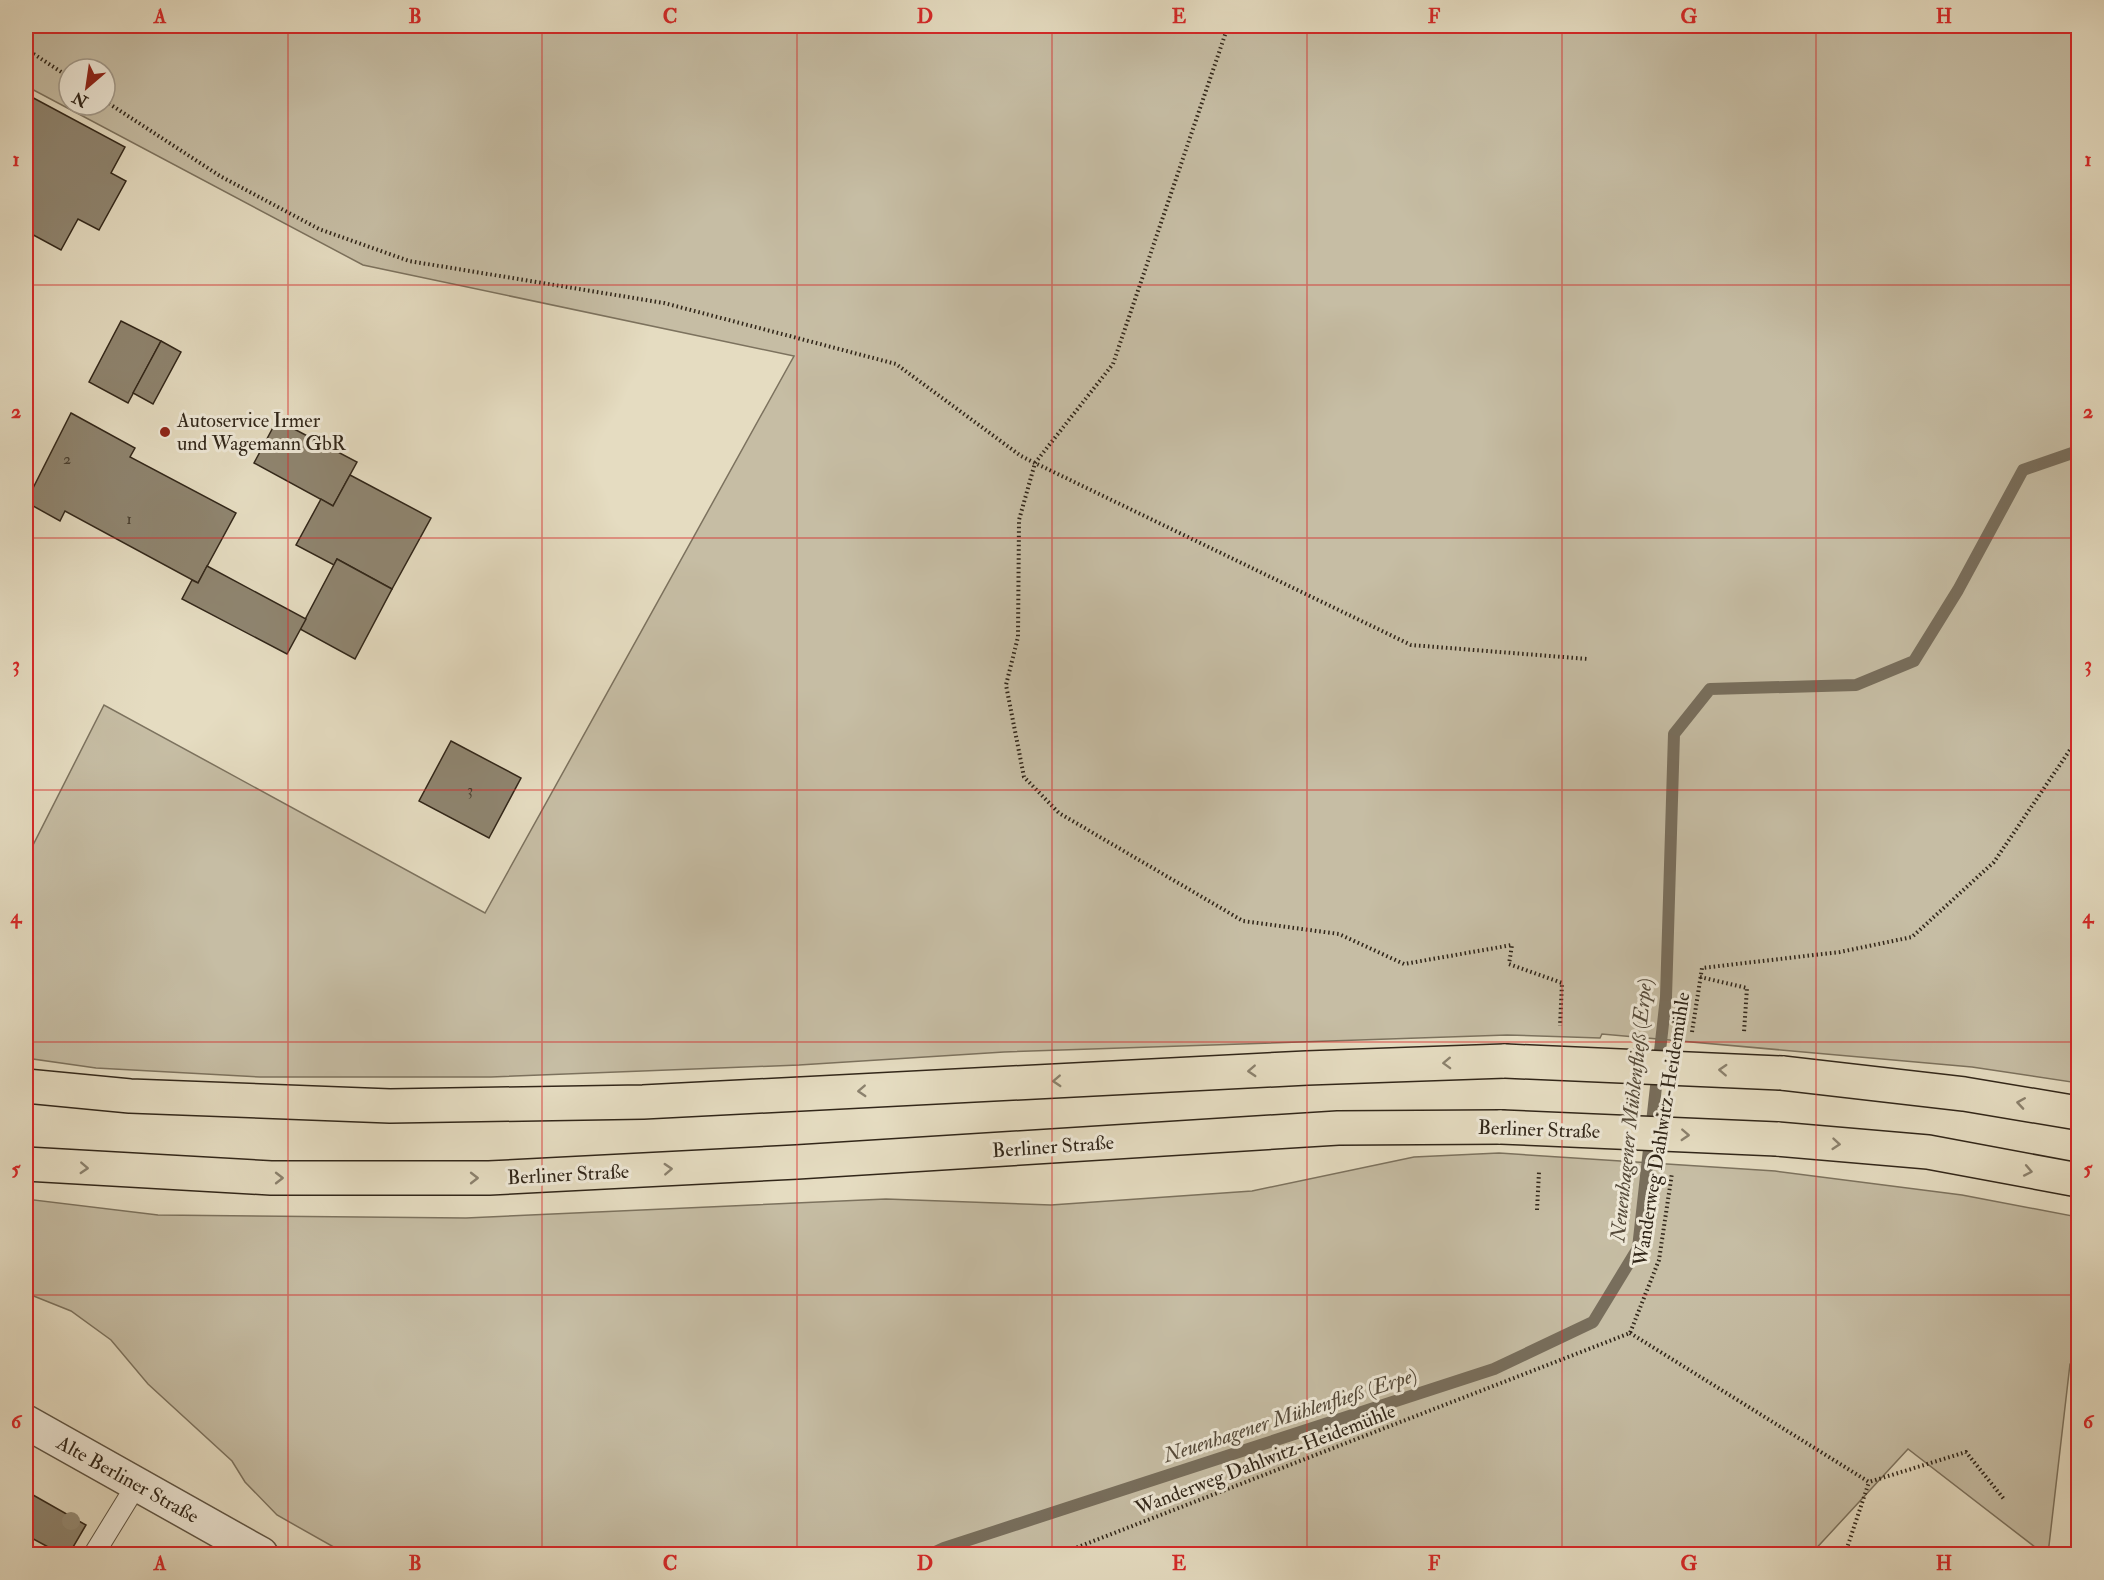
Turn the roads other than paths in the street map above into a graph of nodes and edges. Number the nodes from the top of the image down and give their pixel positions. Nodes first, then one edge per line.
1 (26, 1086) edge
2 (2079, 1113) edge
3 (26, 1164) edge
4 (2079, 1180) edge
5 (26, 1422) edge
6 (136, 1484) junction
7 (94, 1554) edge
8 (261, 1554) edge

2 -> 1 main road, bridge
3 -> 4 main road, Berliner Straße, bridge
5 - 6 street, Alte Berliner Straße
6 - 7 lane
6 - 8 street, Alte Berliner Straße

